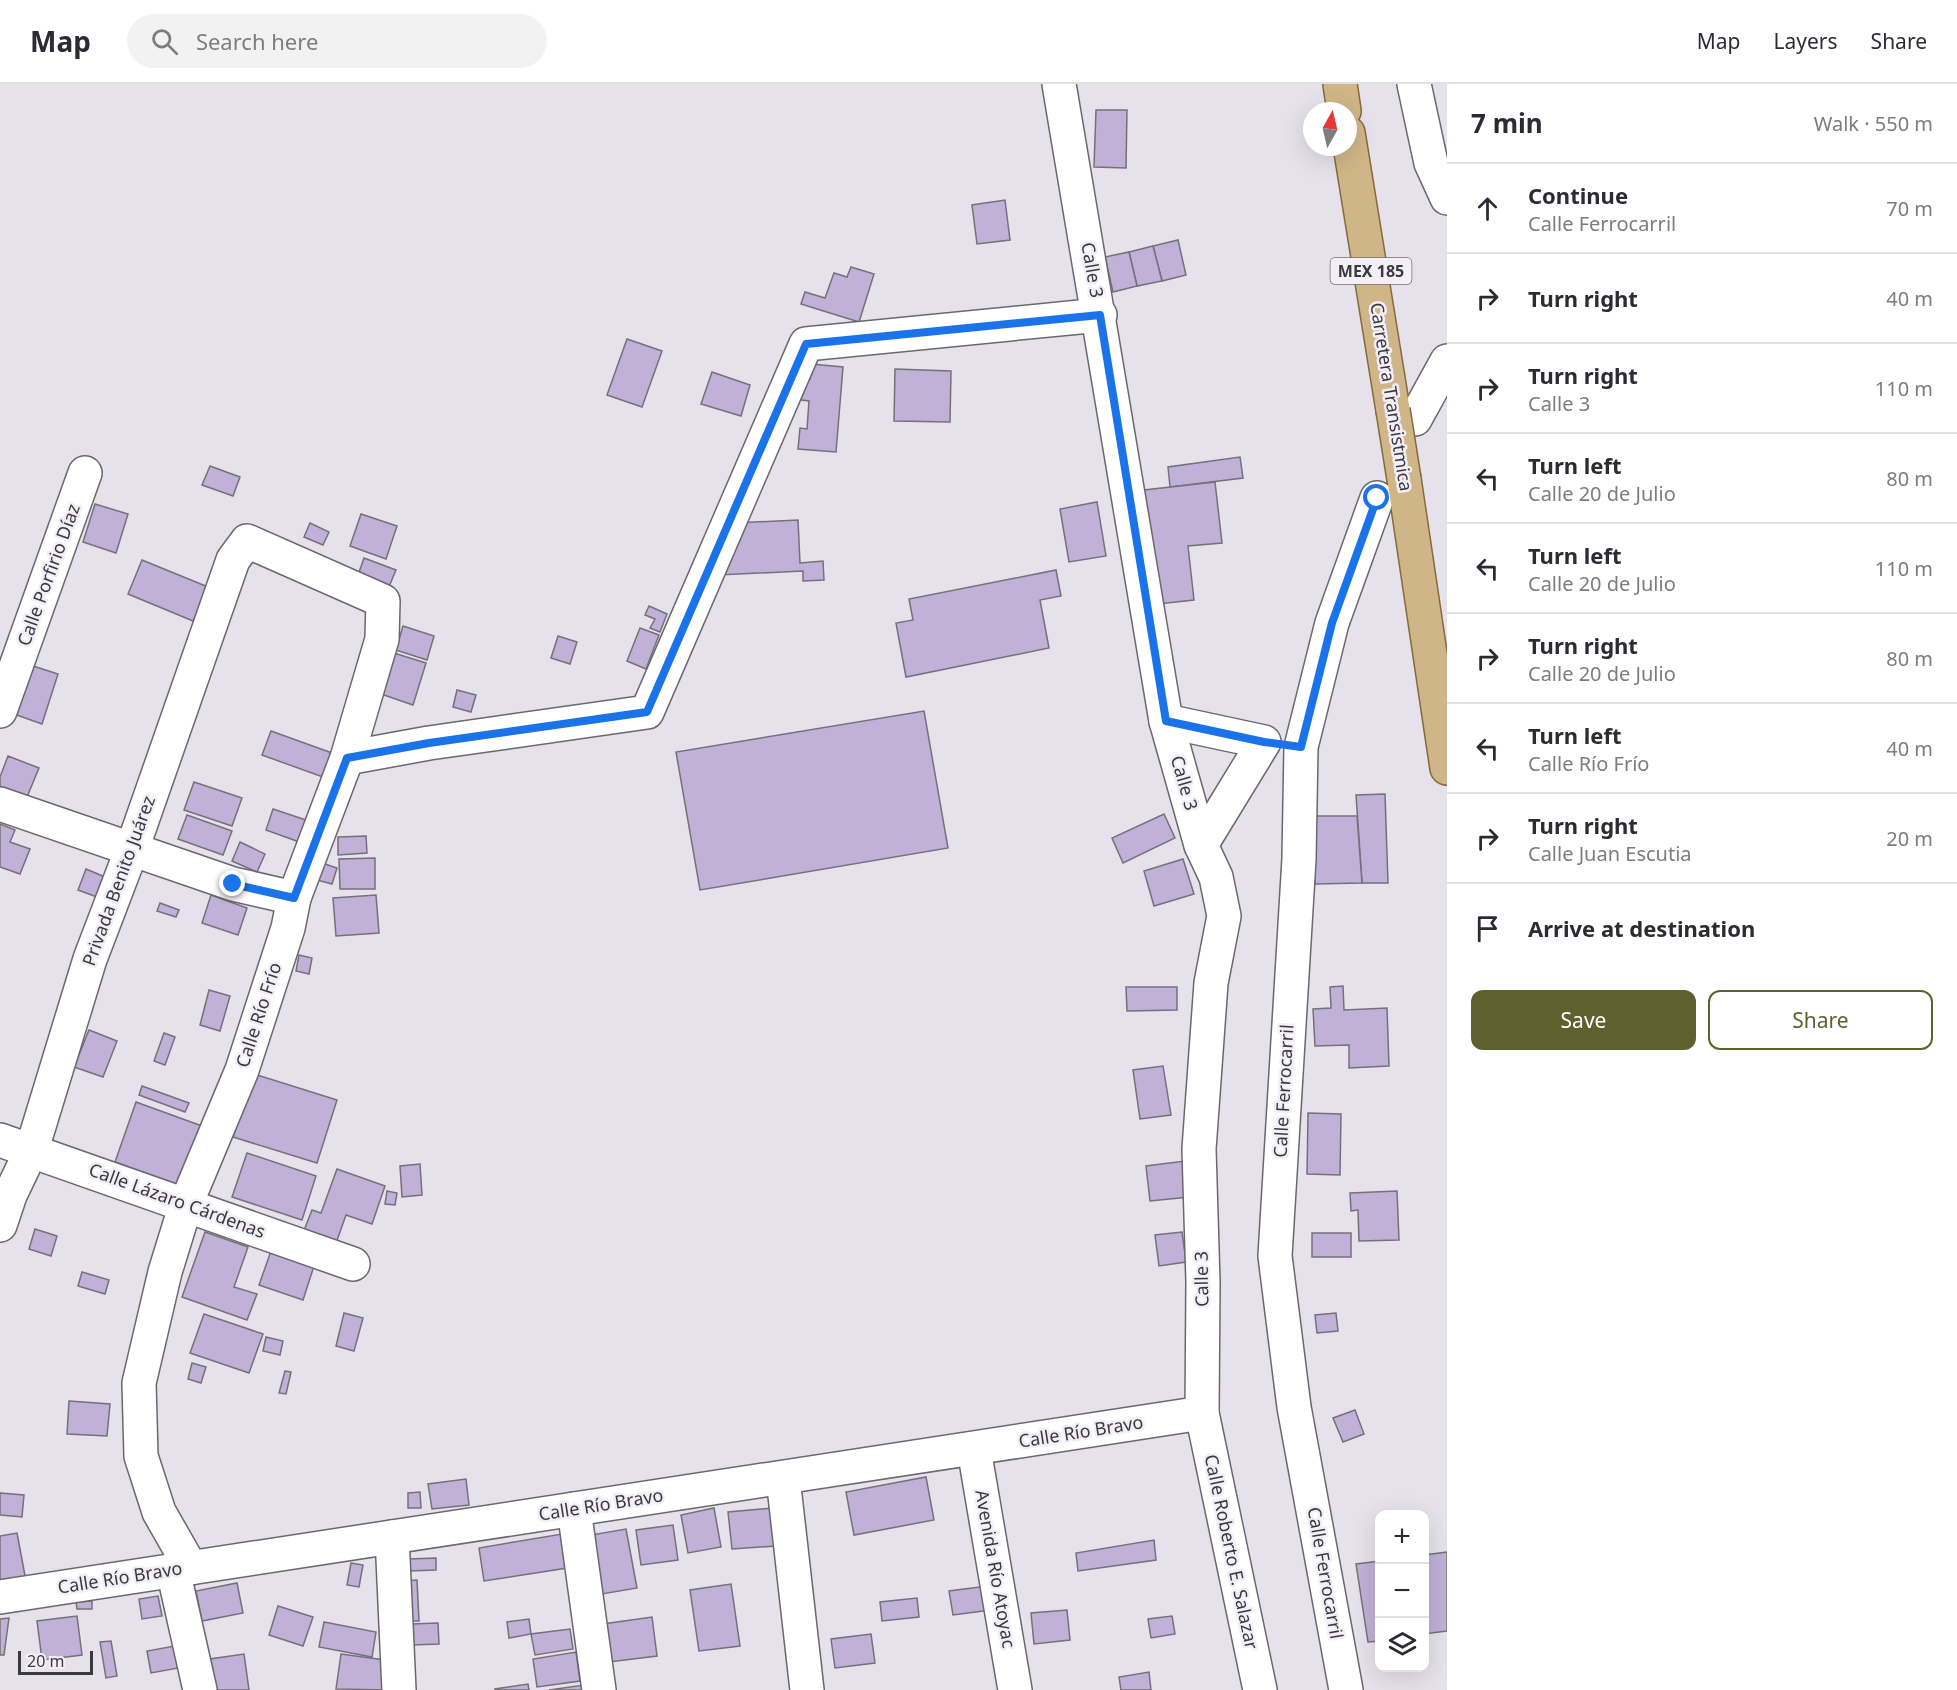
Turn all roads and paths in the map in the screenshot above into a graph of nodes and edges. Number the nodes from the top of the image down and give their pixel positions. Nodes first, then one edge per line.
1 (1059, 84) edge
2 (1340, 84) edge
3 (1414, 84) edge
4 (1343, 102) edge
5 (1353, 156) edge
6 (1447, 198) edge
7 (1100, 315) junction
8 (1444, 378) edge
9 (1404, 414) junction
10 (85, 473) dead end
11 (1377, 498) dead end
12 (246, 541) joint
13 (0, 711) edge
14 (1166, 721) junction
15 (1264, 742) junction
16 (1301, 747) junction
17 (347, 758) junction
18 (1447, 768) edge
19 (0, 804) edge
20 (1201, 845) junction
21 (132, 849) junction
22 (294, 898) junction
23 (0, 1140) edge
24 (32, 1149) junction
25 (186, 1204) junction
26 (0, 1225) edge
27 (353, 1264) dead end
28 (1202, 1413) junction
29 (974, 1449) junction
30 (783, 1478) junction
31 (574, 1509) junction
32 (392, 1537) junction
33 (182, 1569) junction
34 (0, 1597) edge
35 (200, 1690) edge
36 (399, 1690) edge
37 (599, 1690) edge
38 (807, 1690) edge
39 (1015, 1690) edge
40 (1260, 1690) edge
41 (1346, 1690) edge

1 - 7 street, Calle 3
2 - 4 main road
3 - 6 street
5 - 9 main road, Carretera Transistmica / MEX 185
7 - 14 street, Calle 3
7 - 17 street
8 - 9 street
9 - 18 main road, Carretera Transistmica / MEX 185, bridge
10 - 13 street, Calle Porfirio Díaz
11 - 16 street, Calle Ferrocarril
12 - 17 street, Calle Río Frío
12 - 21 street, Privada Benito Juárez
14 - 15 street
14 - 20 street, Calle 3
15 - 16 street
15 - 20 street
16 - 41 street, Calle Ferrocarril
17 - 22 street, Calle Río Frío
19 - 21 street
20 - 28 street, Calle 3
21 - 22 street
21 - 24 street, Privada Benito Juárez
22 - 25 street, Calle Río Frío
23 - 24 street, Calle Lázaro Cárdenas
24 - 25 street, Calle Lázaro Cárdenas
24 - 26 street, Privada Benito Juárez
25 - 27 street, Calle Lázaro Cárdenas
25 - 33 street, Calle Río Frío
28 - 29 street, Calle Río Bravo
28 - 40 street, Calle Roberto E. Salazar
29 - 30 street, Calle Río Bravo
29 - 39 street, Avenida Río Atoyac
30 - 31 street, Calle Río Bravo
30 - 38 street
31 - 32 street, Calle Río Bravo
31 - 37 street
32 - 33 street, Calle Río Bravo
32 - 36 street
33 - 34 street, Calle Río Bravo
33 - 35 street, Calle Río Frío

